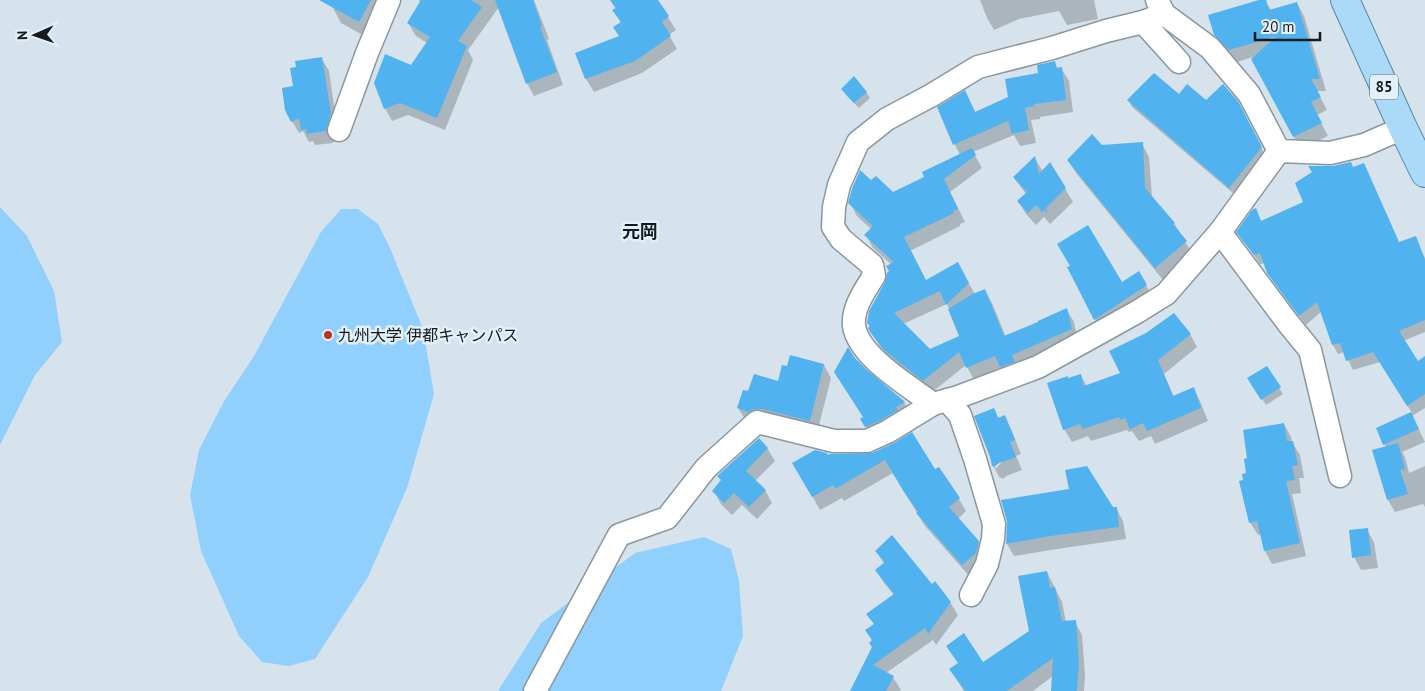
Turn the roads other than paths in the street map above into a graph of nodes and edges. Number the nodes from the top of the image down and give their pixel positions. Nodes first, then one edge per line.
1 (389, 0) edge
2 (1345, 0) edge
3 (1154, 12) edge
4 (1179, 62) dead end
5 (1403, 128) junction
6 (339, 130) dead end
7 (1279, 151) junction
8 (1425, 173) edge
9 (1220, 232) junction
10 (940, 402) junction
11 (1340, 476) dead end
12 (971, 595) dead end
13 (535, 691) edge

1 - 6 street
2 - 5 main road, 85
3 - 4 street
3 - 7 street
3 - 10 street
5 - 7 street
5 - 8 main road, 85
7 - 9 street
9 - 10 street
9 - 11 street
10 - 12 street
10 - 13 street

